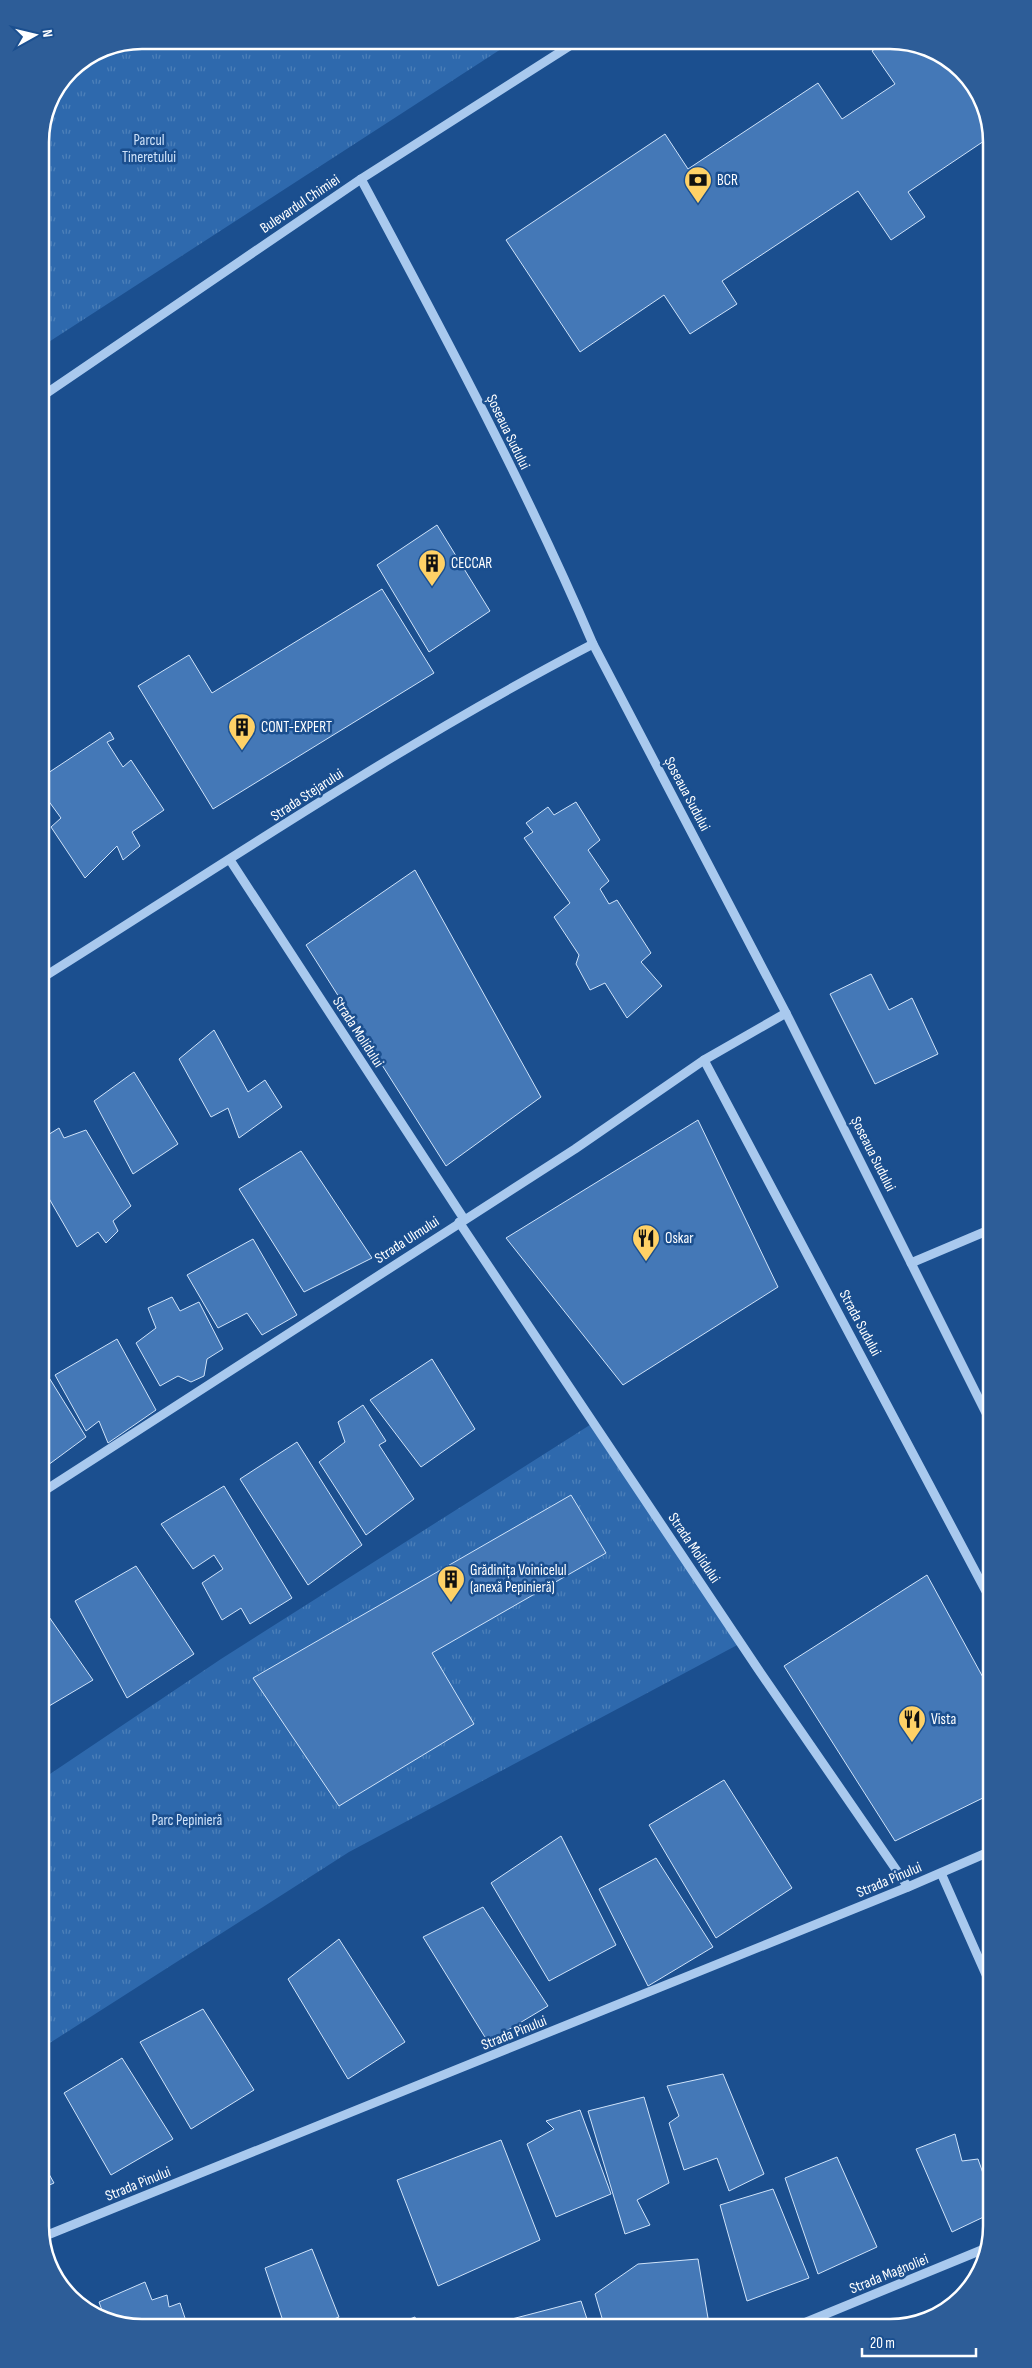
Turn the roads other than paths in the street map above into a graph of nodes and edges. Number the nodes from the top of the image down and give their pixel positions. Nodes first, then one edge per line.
1 (565, 49) edge
2 (361, 179) junction
3 (49, 392) edge
4 (592, 644) junction
5 (230, 860) junction
6 (49, 974) edge
7 (786, 1013) junction
8 (704, 1060) junction
9 (461, 1221) junction
10 (983, 1233) edge
11 (911, 1263) junction
12 (983, 1407) edge
13 (49, 1488) edge
14 (983, 1586) edge
15 (983, 1855) edge
16 (941, 1873) junction
17 (908, 1888) junction
18 (983, 1968) edge
19 (50, 2235) edge
20 (979, 2251) edge
21 (814, 2319) edge

1 - 2 street, Bulevardul Chimiei
2 - 3 street, Bulevardul Chimiei
2 - 4 street, Șoseaua Sudului
4 - 5 street, Strada Stejarului
4 - 7 street, Șoseaua Sudului
5 - 6 street, Strada Stejarului
5 - 9 street, Strada Molidului
7 - 8 street, Strada Ulmului
7 - 11 street, Șoseaua Sudului
8 - 9 street, Strada Ulmului
8 - 14 street, Strada Sudului
9 - 13 street, Strada Ulmului
9 - 17 street, Strada Molidului
10 - 11 street
11 - 12 street, Șoseaua Sudului
15 - 16 street, Strada Pinului
16 - 17 street, Strada Pinului
16 - 18 street
17 - 19 street, Strada Pinului
20 - 21 street, Strada Magnoliei

